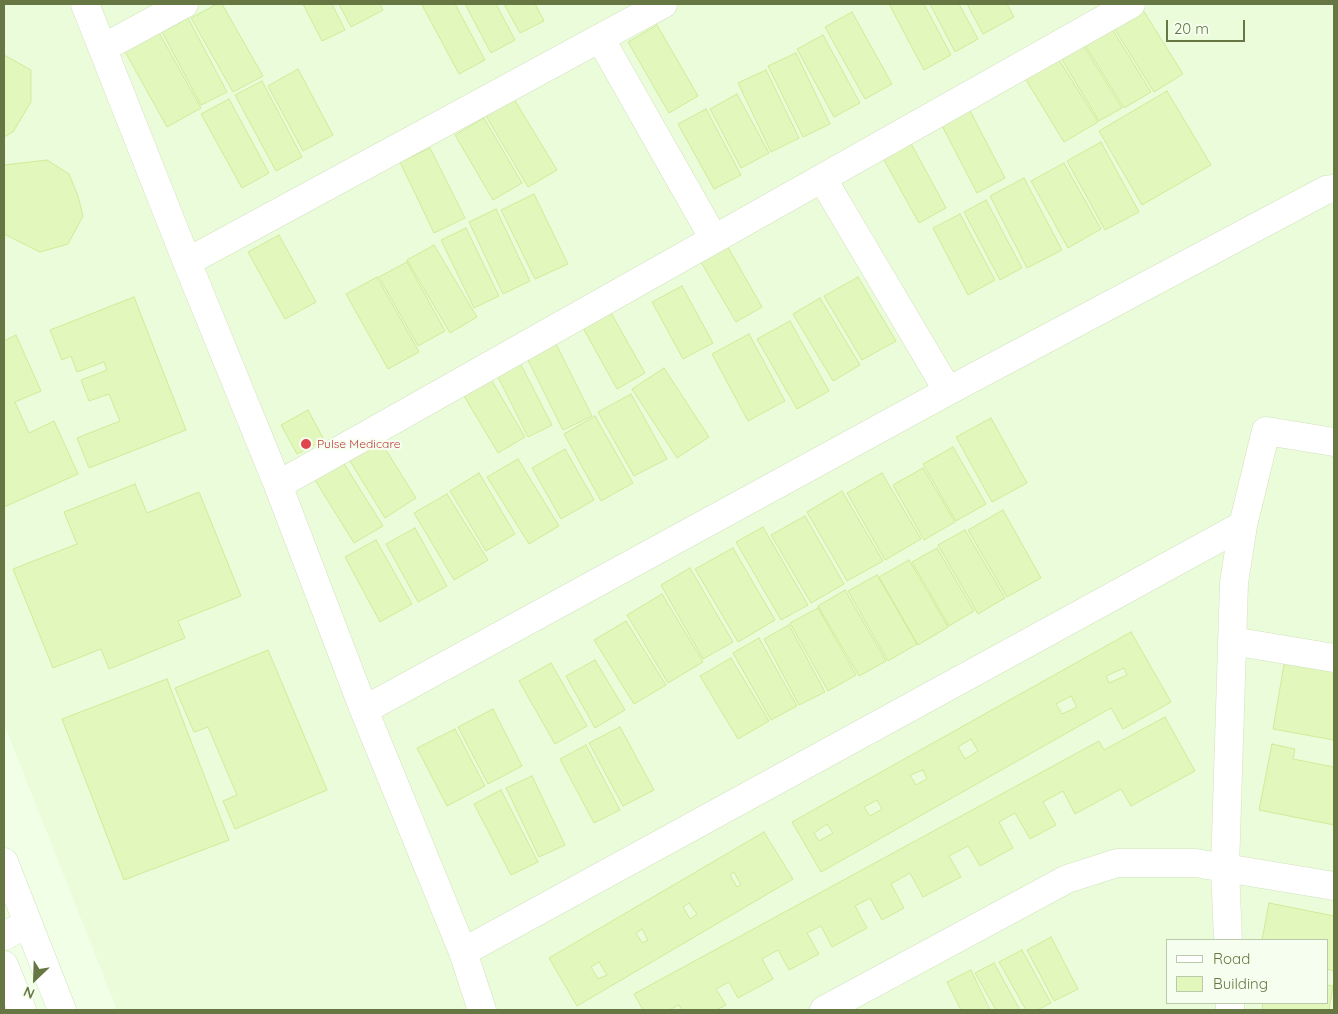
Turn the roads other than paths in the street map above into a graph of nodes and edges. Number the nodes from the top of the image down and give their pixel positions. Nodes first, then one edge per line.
1 (85, 4) edge
2 (184, 4) edge
3 (663, 4) edge
4 (1131, 4) edge
5 (600, 38) junction
6 (103, 48) junction
7 (822, 178) junction
8 (1334, 188) edge
9 (714, 239) junction
10 (187, 262) junction
11 (948, 391) junction
12 (1334, 440) edge
13 (278, 486) junction
14 (1243, 525) junction
15 (1232, 641) junction
16 (1334, 658) edge
17 (364, 710) junction
18 (4, 862) edge
19 (1226, 868) junction
20 (1334, 886) edge
21 (27, 924) junction
22 (4, 936) edge
23 (1228, 939) edge
24 (463, 952) junction
25 (4, 964) edge
26 (14, 1002) edge
27 (62, 1010) edge
28 (482, 1010) edge
29 (824, 1010) edge

1 - 6 street
2 - 6 street
3 - 5 street
4 - 7 street
5 - 9 street
5 - 10 street
6 - 10 street
7 - 9 street
7 - 11 street
8 - 11 street
9 - 13 street
10 - 13 street
11 - 17 street
12 - 14 street
13 - 17 street
14 - 15 street
14 - 24 street
15 - 16 street
15 - 19 street
17 - 24 street
18 - 21 street
19 - 20 street
19 - 23 street
19 - 29 street
21 - 22 street
21 - 27 street
24 - 28 street
25 - 26 street

